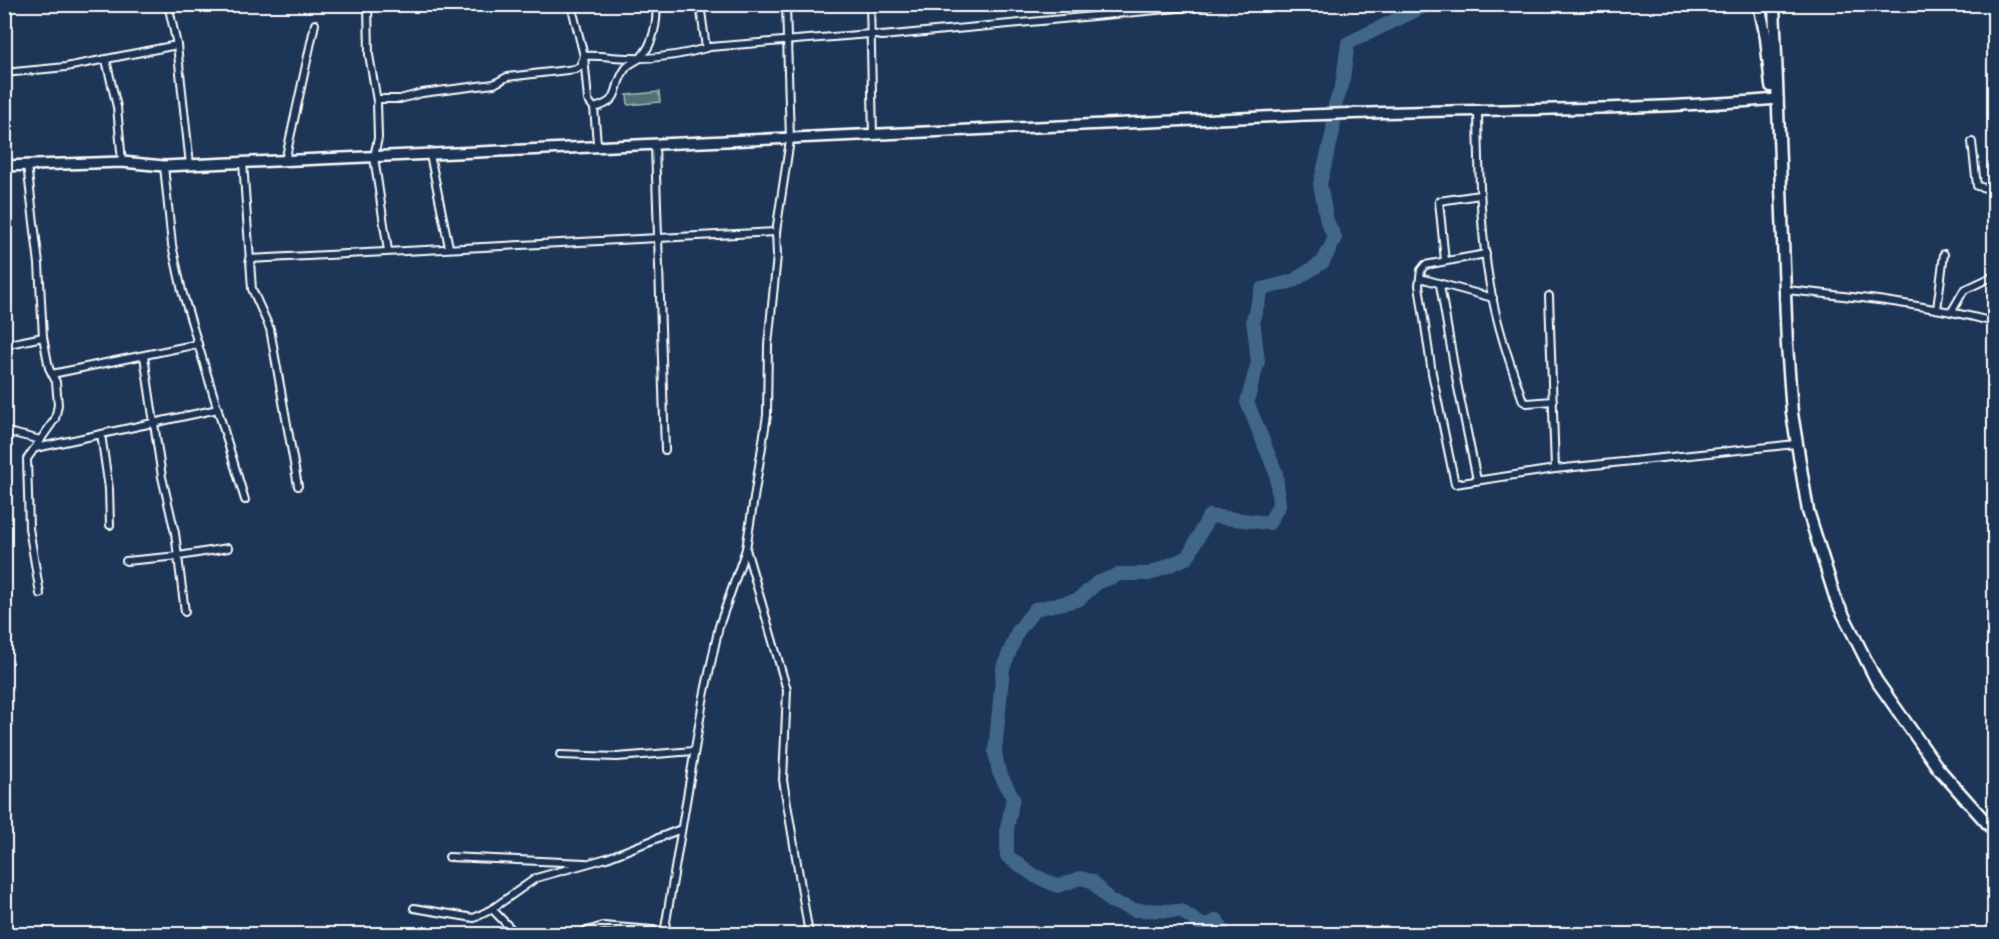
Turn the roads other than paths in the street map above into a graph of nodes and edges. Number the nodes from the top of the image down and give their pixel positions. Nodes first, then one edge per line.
1 (168, 4) edge
2 (368, 4) edge
3 (571, 4) edge
4 (656, 4) edge
5 (700, 4) edge
6 (786, 4) edge
7 (870, 4) edge
8 (1758, 4) edge
9 (1774, 4) edge
10 (1210, 5) edge
11 (315, 24) dead end
12 (870, 34) junction
13 (787, 40) junction
14 (177, 45) junction
15 (706, 48) junction
16 (584, 56) junction
17 (641, 57) junction
18 (106, 60) junction
19 (4, 73) edge
20 (377, 99) junction
21 (1775, 99) junction
22 (594, 108) junction
23 (1478, 112) junction
24 (873, 136) junction
25 (790, 140) junction
26 (1972, 142) dead end
27 (597, 143) dead end
28 (655, 145) junction
29 (430, 155) junction
30 (374, 157) junction
31 (285, 161) junction
32 (122, 162) junction
33 (243, 162) junction
34 (27, 165) junction
35 (190, 165) junction
36 (4, 166) edge
37 (164, 166) junction
38 (1995, 190) edge
39 (1480, 195) junction
40 (776, 232) junction
41 (659, 237) junction
42 (448, 247) junction
43 (388, 251) junction
44 (1486, 254) junction
45 (1944, 254) dead end
46 (249, 259) junction
47 (1445, 261) junction
48 (1995, 276) edge
49 (1420, 278) junction
50 (1440, 285) junction
51 (1787, 290) junction
52 (1549, 296) dead end
53 (1492, 298) junction
54 (1937, 309) junction
55 (1952, 311) junction
56 (1995, 322) edge
57 (43, 337) junction
58 (198, 344) junction
59 (4, 345) edge
60 (144, 356) junction
61 (51, 374) junction
62 (1553, 401) junction
63 (218, 409) junction
64 (154, 422) junction
65 (4, 431) edge
66 (101, 434) junction
67 (41, 440) junction
68 (1796, 444) junction
69 (35, 448) junction
70 (665, 450) dead end
71 (1555, 469) junction
72 (1478, 480) junction
73 (298, 486) dead end
74 (245, 501) dead end
75 (110, 525) dead end
76 (228, 548) dead end
77 (746, 549) junction
78 (179, 556) junction
79 (126, 561) dead end
80 (39, 594) dead end
81 (185, 612) dead end
82 (694, 751) junction
83 (560, 755) dead end
84 (681, 829) junction
85 (1995, 831) edge
86 (449, 857) dead end
87 (589, 863) junction
88 (414, 908) dead end
89 (492, 909) junction
90 (664, 933) edge
91 (516, 934) edge
92 (578, 934) edge
93 (809, 934) edge

1 - 14 street
2 - 20 street
3 - 16 street
4 - 17 street
5 - 15 street
6 - 13 street
7 - 12 street
8 - 21 main road
9 - 21 main road
10 - 12 street
11 - 31 street
12 - 13 street
12 - 24 street
13 - 15 street
13 - 25 street
14 - 18 street
14 - 35 street
15 - 17 street
16 - 17 street
16 - 20 street
16 - 22 street
17 - 22 street
18 - 19 street
18 - 32 street
20 - 30 street
21 - 23 street
21 - 51 main road
22 - 27 street
23 - 24 street
23 - 39 street
24 - 25 street
25 - 28 street
25 - 40 street
26 - 38 street
28 - 29 street
28 - 41 street
29 - 30 street
29 - 42 street
30 - 31 street
30 - 43 street
31 - 33 street
32 - 34 street
32 - 37 street
33 - 35 street
33 - 46 street
34 - 36 street
34 - 57 street
35 - 37 street
37 - 58 street
39 - 44 street
39 - 47 street
40 - 41 street
40 - 77 street
41 - 42 street
41 - 70 street
42 - 43 street
43 - 46 street
44 - 47 street
44 - 53 street
45 - 54 street
46 - 73 street
47 - 49 street
48 - 55 street
49 - 50 street
49 - 72 street
50 - 53 street
50 - 72 street
51 - 54 street
51 - 68 main road
52 - 62 street
53 - 62 street
54 - 55 street
55 - 56 street
57 - 59 street
57 - 61 street
58 - 60 street
58 - 63 street
60 - 61 street
60 - 64 street
61 - 67 street
62 - 71 street
63 - 64 street
63 - 74 street
64 - 66 street
64 - 78 street
65 - 67 street
66 - 69 street
66 - 75 street
67 - 69 street
68 - 71 street
68 - 85 main road
69 - 80 street
71 - 72 street
76 - 78 street
77 - 82 street
77 - 93 street
78 - 79 street
78 - 81 street
82 - 83 street
82 - 84 street
84 - 87 street
84 - 90 street
86 - 87 street
87 - 89 street
88 - 89 street
89 - 91 street
90 - 92 street

